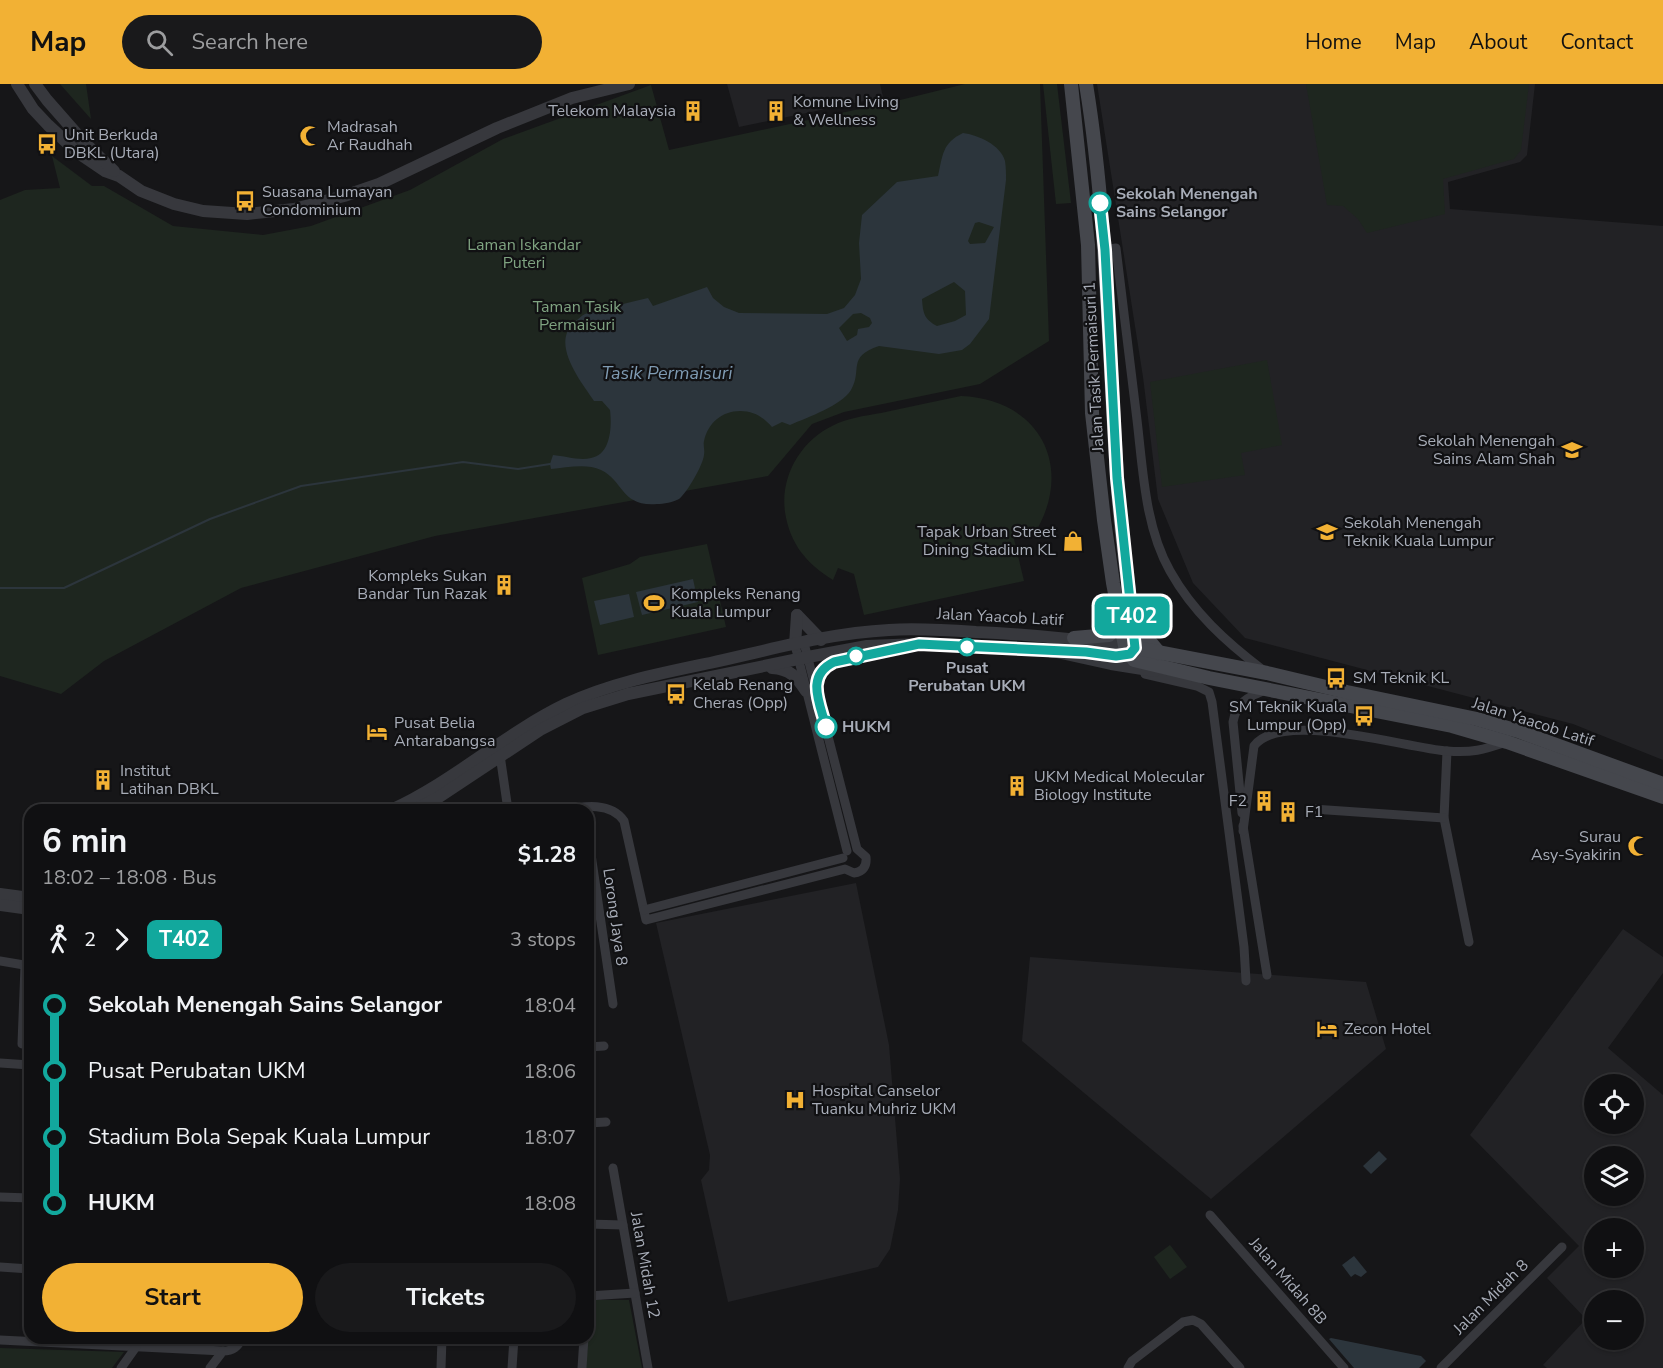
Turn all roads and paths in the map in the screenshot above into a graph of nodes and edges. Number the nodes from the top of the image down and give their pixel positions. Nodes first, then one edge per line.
1 (17, 84) edge
2 (35, 84) edge
3 (595, 84) edge
4 (629, 84) edge
5 (1071, 84) edge
6 (1086, 84) edge
7 (579, 95) junction
8 (1093, 133) junction
9 (1076, 134) junction
10 (119, 176) junction
11 (1105, 250) junction
12 (1117, 478) junction
13 (1099, 482) junction
14 (1113, 583) junction
15 (1132, 620) junction
16 (1074, 639) junction
17 (820, 640) junction
18 (799, 644) junction
19 (919, 644) junction
20 (1130, 649) junction
21 (1052, 651) junction
22 (1160, 654) junction
23 (803, 658) junction
24 (1111, 664) junction
25 (758, 668) junction
26 (1267, 673) junction
27 (1209, 678) junction
28 (811, 688) junction
29 (1267, 689) junction
30 (1507, 742) junction
31 (1447, 751) junction
32 (500, 755) junction
33 (1663, 784) edge
34 (1663, 797) edge
35 (402, 804) edge
36 (426, 804) edge
37 (507, 804) edge
38 (594, 807) edge
39 (1313, 809) dead end
40 (1444, 818) junction
41 (1243, 831) junction
42 (849, 853) junction
43 (845, 869) junction
44 (594, 875) edge
45 (0, 894) edge
46 (24, 897) edge
47 (0, 905) edge
48 (24, 908) edge
49 (645, 915) junction
50 (1469, 942) dead end
51 (0, 961) edge
52 (24, 965) edge
53 (1267, 975) dead end
54 (1246, 981) dead end
55 (613, 1004) dead end
56 (24, 1018) edge
57 (22, 1044) dead end
58 (604, 1046) dead end
59 (594, 1047) edge
60 (0, 1064) edge
61 (24, 1065) edge
62 (606, 1122) dead end
63 (594, 1123) edge
64 (613, 1168) dead end
65 (0, 1197) edge
66 (24, 1198) edge
67 (1210, 1215) dead end
68 (594, 1224) edge
69 (623, 1225) junction
70 (1562, 1247) dead end
71 (0, 1267) edge
72 (24, 1269) edge
73 (635, 1293) junction
74 (594, 1296) edge
75 (0, 1340) edge
76 (24, 1341) edge
77 (78, 1344) edge
78 (239, 1344) edge
79 (442, 1344) edge
80 (514, 1344) edge
81 (584, 1344) edge
82 (136, 1347) junction
83 (223, 1351) junction
84 (121, 1368) edge
85 (210, 1368) edge
86 (441, 1368) edge
87 (512, 1368) edge
88 (582, 1368) edge
89 (648, 1368) edge
90 (1128, 1368) edge
91 (1240, 1368) edge
92 (1344, 1368) edge
93 (1441, 1368) edge

1 - 10 street
2 - 10 street
3 - 7 street
4 - 7 street
5 - 9 main road, Jalan Tasik Permaisuri 1
6 - 8 main road, Jalan Tasik Permaisuri 1
7 - 10 street
8 - 9 main road
8 - 11 main road, Jalan Tasik Permaisuri 1
9 - 13 main road, Jalan Tasik Permaisuri 1
11 - 12 main road, Jalan Tasik Permaisuri 1
11 - 26 street
12 - 13 main road
12 - 15 main road, Jalan Tasik Permaisuri 1
13 - 14 main road, Jalan Tasik Permaisuri 1
14 - 16 main road
14 - 20 main road, Jalan Tasik Permaisuri 1
15 - 20 main road, Jalan Tasik Permaisuri 1
15 - 22 main road
16 - 17 street, Jalan Yaacob Latif
16 - 20 street, Jalan Yaacob Latif
17 - 18 street, Jalan Yaacob Latif
17 - 18 street
18 - 23 street
18 - 35 street, Jalan Yaacob Latif
19 - 21 street, Jalan Yaacob Latif
19 - 23 street, Jalan Yaacob Latif
19 - 28 street
20 - 21 main road
20 - 22 main road, Jalan Yaacob Latif
20 - 27 main road
21 - 24 street, Jalan Yaacob Latif
22 - 26 main road, Jalan Yaacob Latif
23 - 25 street, Jalan Yaacob Latif
23 - 28 street
24 - 27 street, Jalan Yaacob Latif
24 - 54 street
25 - 28 street
25 - 32 street, Jalan Yaacob Latif
26 - 33 main road, Jalan Yaacob Latif
27 - 29 main road, Jalan Yaacob Latif
28 - 42 street
29 - 30 main road, Jalan Yaacob Latif
29 - 41 street
30 - 31 street
30 - 34 main road, Jalan Yaacob Latif
31 - 40 street
31 - 41 street
32 - 36 street, Jalan Yaacob Latif
32 - 37 street
38 - 49 street
39 - 40 street
40 - 50 street
41 - 53 street
42 - 43 street
42 - 43 street
42 - 49 street
43 - 49 street
44 - 55 street, Lorong Jaya 8
45 - 46 street
47 - 48 street
51 - 52 street
56 - 57 street
58 - 59 street
60 - 61 street
62 - 63 street
64 - 69 street, Jalan Midah 12
65 - 66 street
67 - 92 street, Jalan Midah 8B
68 - 69 street
69 - 73 street, Jalan Midah 12
70 - 93 street, Jalan Midah 8
71 - 72 street
73 - 74 street
73 - 89 street, Jalan Midah 12
75 - 76 street
77 - 82 street
78 - 83 street
79 - 86 street
80 - 87 street
81 - 88 street
82 - 83 street
82 - 84 street
83 - 85 street
90 - 91 street

